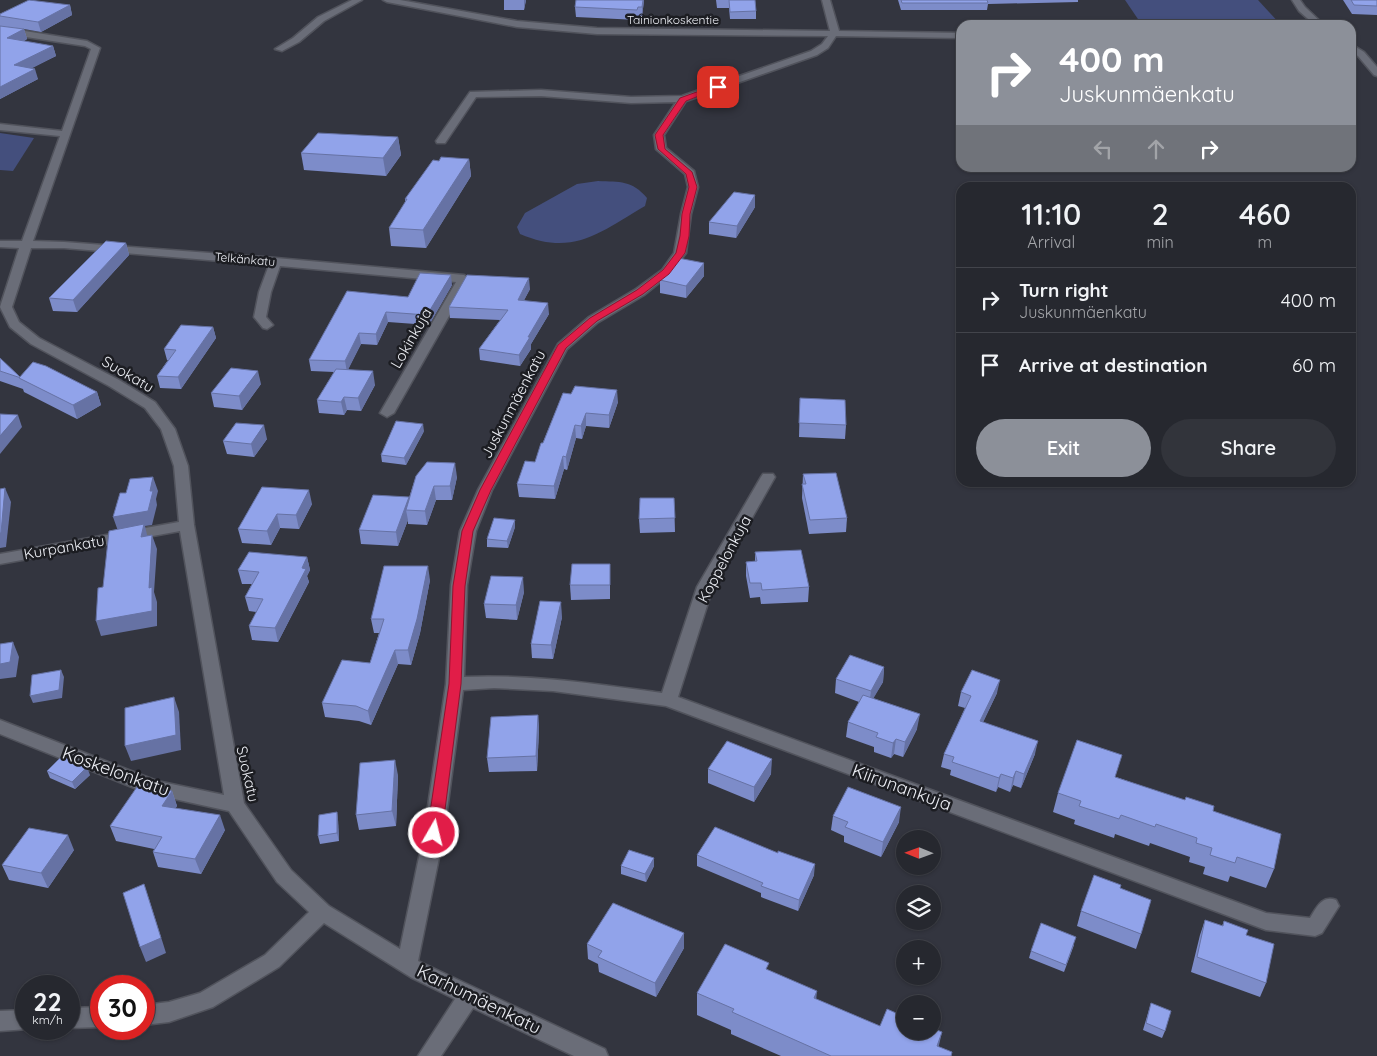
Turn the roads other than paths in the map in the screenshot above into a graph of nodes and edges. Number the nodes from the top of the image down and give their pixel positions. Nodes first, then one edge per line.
1 (358, 0) edge
2 (387, 0) edge
3 (826, 0) edge
4 (1296, 0) edge
5 (1314, 20) edge
6 (0, 30) edge
7 (835, 32) junction
8 (956, 35) edge
9 (279, 48) dead end
10 (1377, 55) edge
11 (1360, 56) edge
12 (1377, 74) edge
13 (683, 99) junction
14 (0, 127) edge
15 (65, 134) junction
16 (441, 141) dead end
17 (0, 244) edge
18 (25, 246) junction
19 (276, 261) junction
20 (464, 279) joint
21 (3, 308) edge
22 (267, 325) dead end
23 (387, 413) dead end
24 (768, 477) dead end
25 (187, 525) junction
26 (0, 559) edge
27 (455, 684) junction
28 (668, 700) junction
29 (0, 727) edge
30 (236, 806) junction
31 (1328, 906) dead end
32 (322, 912) junction
33 (364, 938) joint
34 (407, 965) junction
35 (470, 995) junction
36 (155, 1014) edge
37 (15, 1020) edge
38 (0, 1021) edge
39 (429, 1056) edge
40 (596, 1056) edge

1 - 9 street
2 - 7 street, Tainionkoskentie
3 - 7 street
4 - 5 street
6 - 15 street, Suokatu
7 - 8 street, Tainionkoskentie
7 - 13 street
10 - 11 street
11 - 12 street
13 - 16 street
13 - 27 street, Juskunmäenkatu
14 - 15 street
15 - 18 street, Suokatu
17 - 18 street, Telkänkatu
18 - 19 street, Telkänkatu
18 - 21 street, Suokatu
19 - 20 street, Telkänkatu
19 - 22 street
20 - 23 street, Lokinkuja
21 - 25 street, Suokatu
24 - 28 street, Koppelonkuja
25 - 26 street, Kurpankatu
25 - 30 street, Suokatu
27 - 28 street, Kiirunankuja
27 - 34 street, Juskunmäenkatu
28 - 31 street, Kiirunankuja
29 - 30 street, Koskelonkatu
30 - 32 street, Suokatu
32 - 33 street, Suokatu
32 - 36 street
33 - 34 street, Karhumäenkatu
34 - 35 street, Karhumäenkatu
35 - 39 street
35 - 40 street, Karhumäenkatu
37 - 38 street

